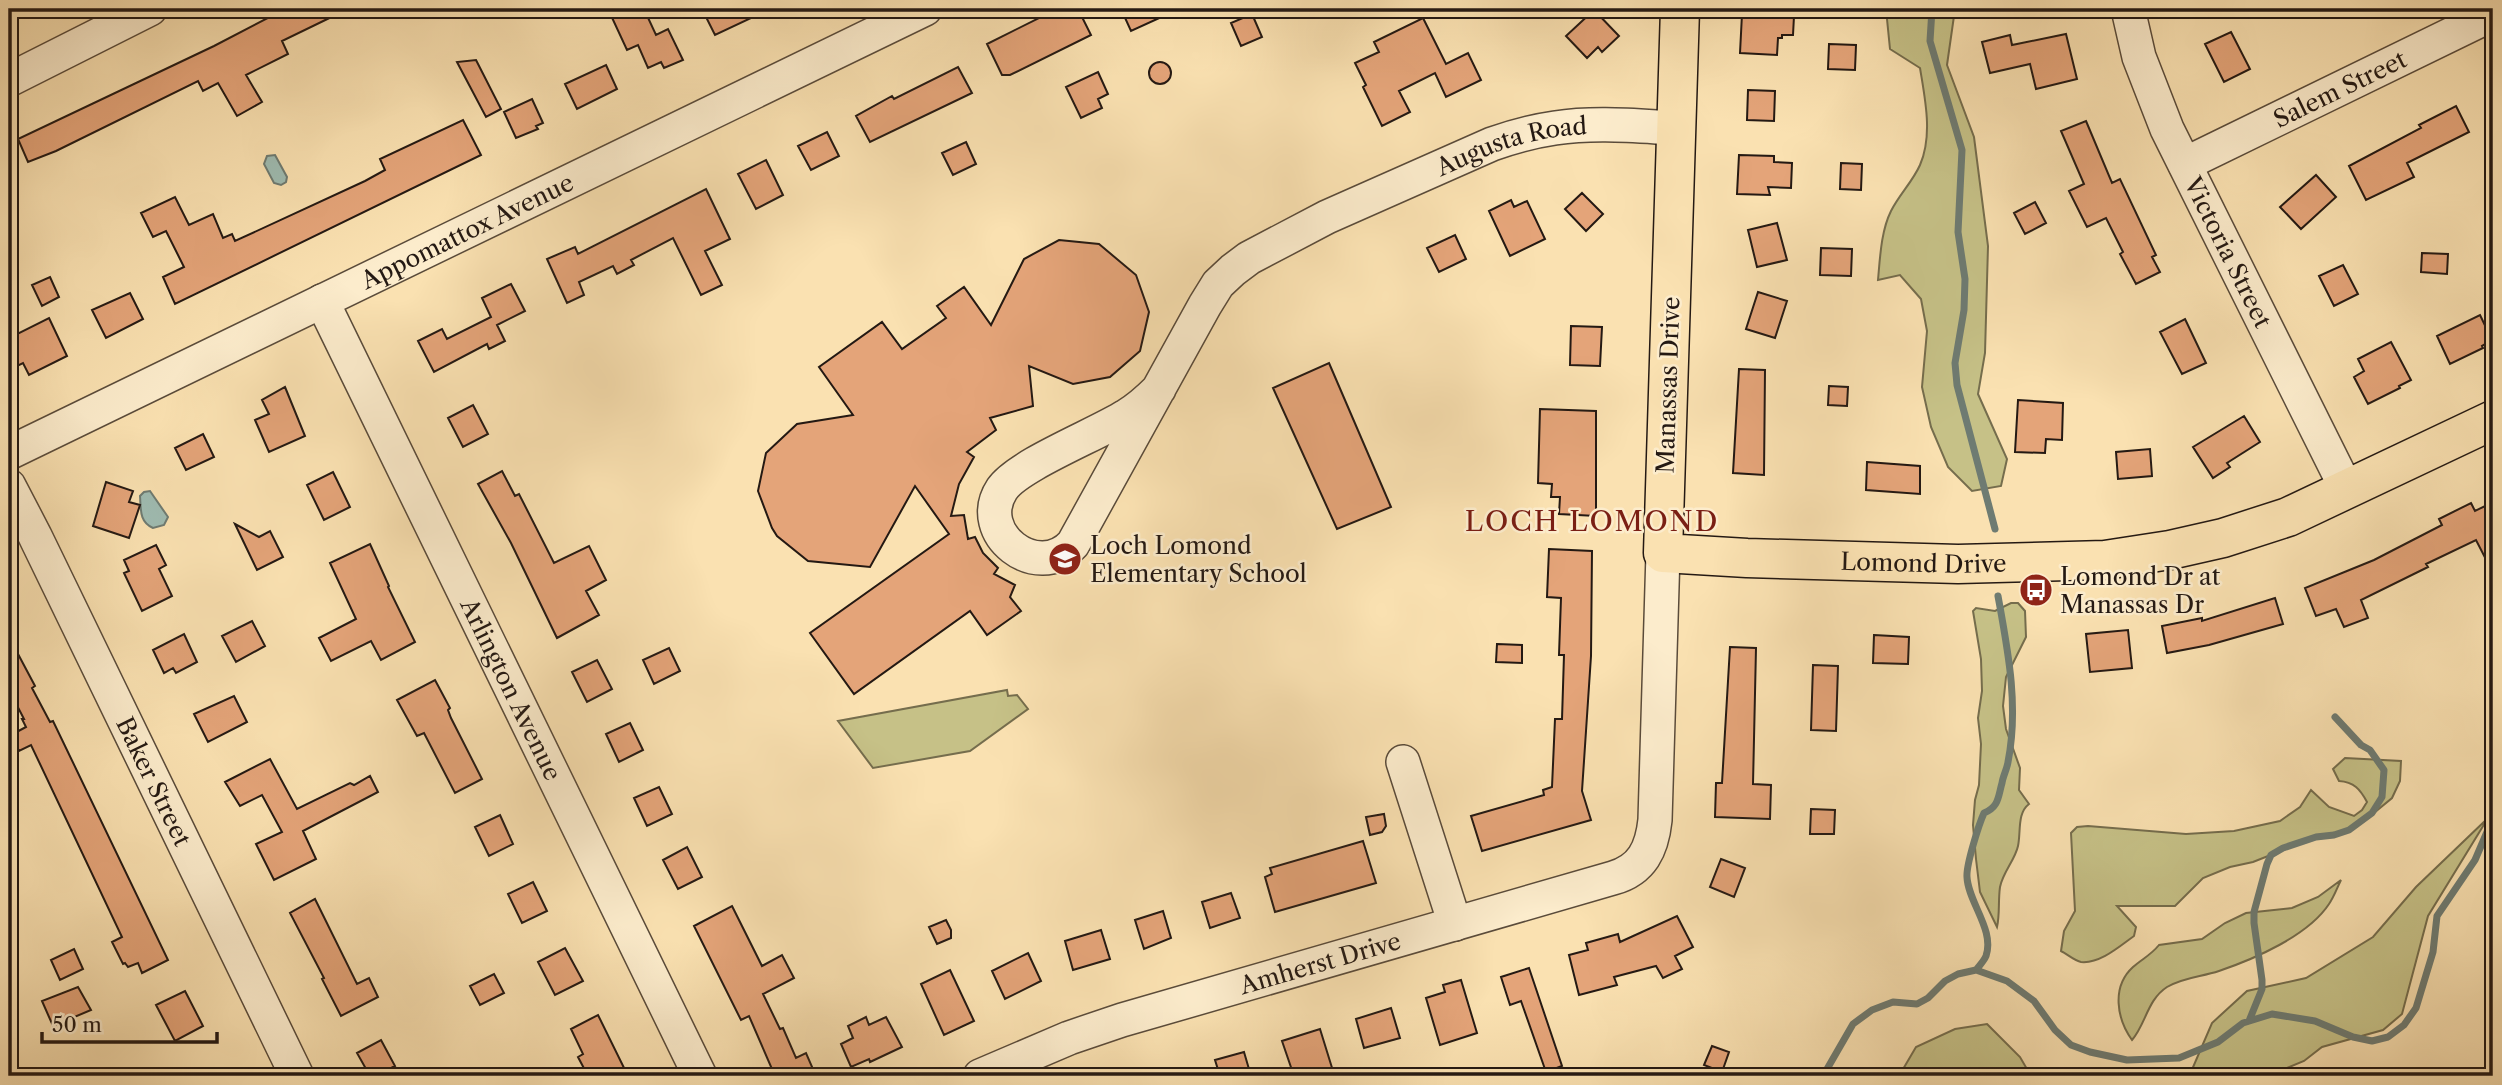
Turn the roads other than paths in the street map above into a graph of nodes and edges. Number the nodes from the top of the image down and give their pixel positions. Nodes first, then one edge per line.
1 (150, 9) edge
2 (925, 9) edge
3 (1680, 9) edge
4 (2128, 9) edge
5 (2493, 14) edge
6 (9, 80) edge
7 (1676, 128) junction
8 (2185, 164) junction
9 (322, 302) junction
10 (1159, 389) junction
11 (2493, 421) edge
12 (9, 453) edge
13 (9, 486) edge
14 (2347, 490) junction
15 (1663, 553) junction
16 (1403, 762) dead end
17 (1650, 846) joint
18 (1455, 924) junction
19 (297, 1076) edge
20 (700, 1076) edge
21 (981, 1076) edge

1 - 6 street
2 - 9 street, Appomattox Avenue
3 - 7 main road, Manassas Drive
4 - 8 street, Victoria Street
5 - 8 street, Salem Street
7 - 10 street, Augusta Road
7 - 15 main road, Manassas Drive
8 - 14 street, Victoria Street
9 - 12 street, Appomattox Avenue
9 - 20 street, Arlington Avenue
10 - 10 street, Augusta Road
11 - 14 main road, Lomond Drive
13 - 19 street, Baker Street
14 - 15 main road, Lomond Drive
15 - 17 street, Manassas Drive
16 - 18 street
17 - 18 street, Amherst Drive
18 - 21 street, Amherst Drive

